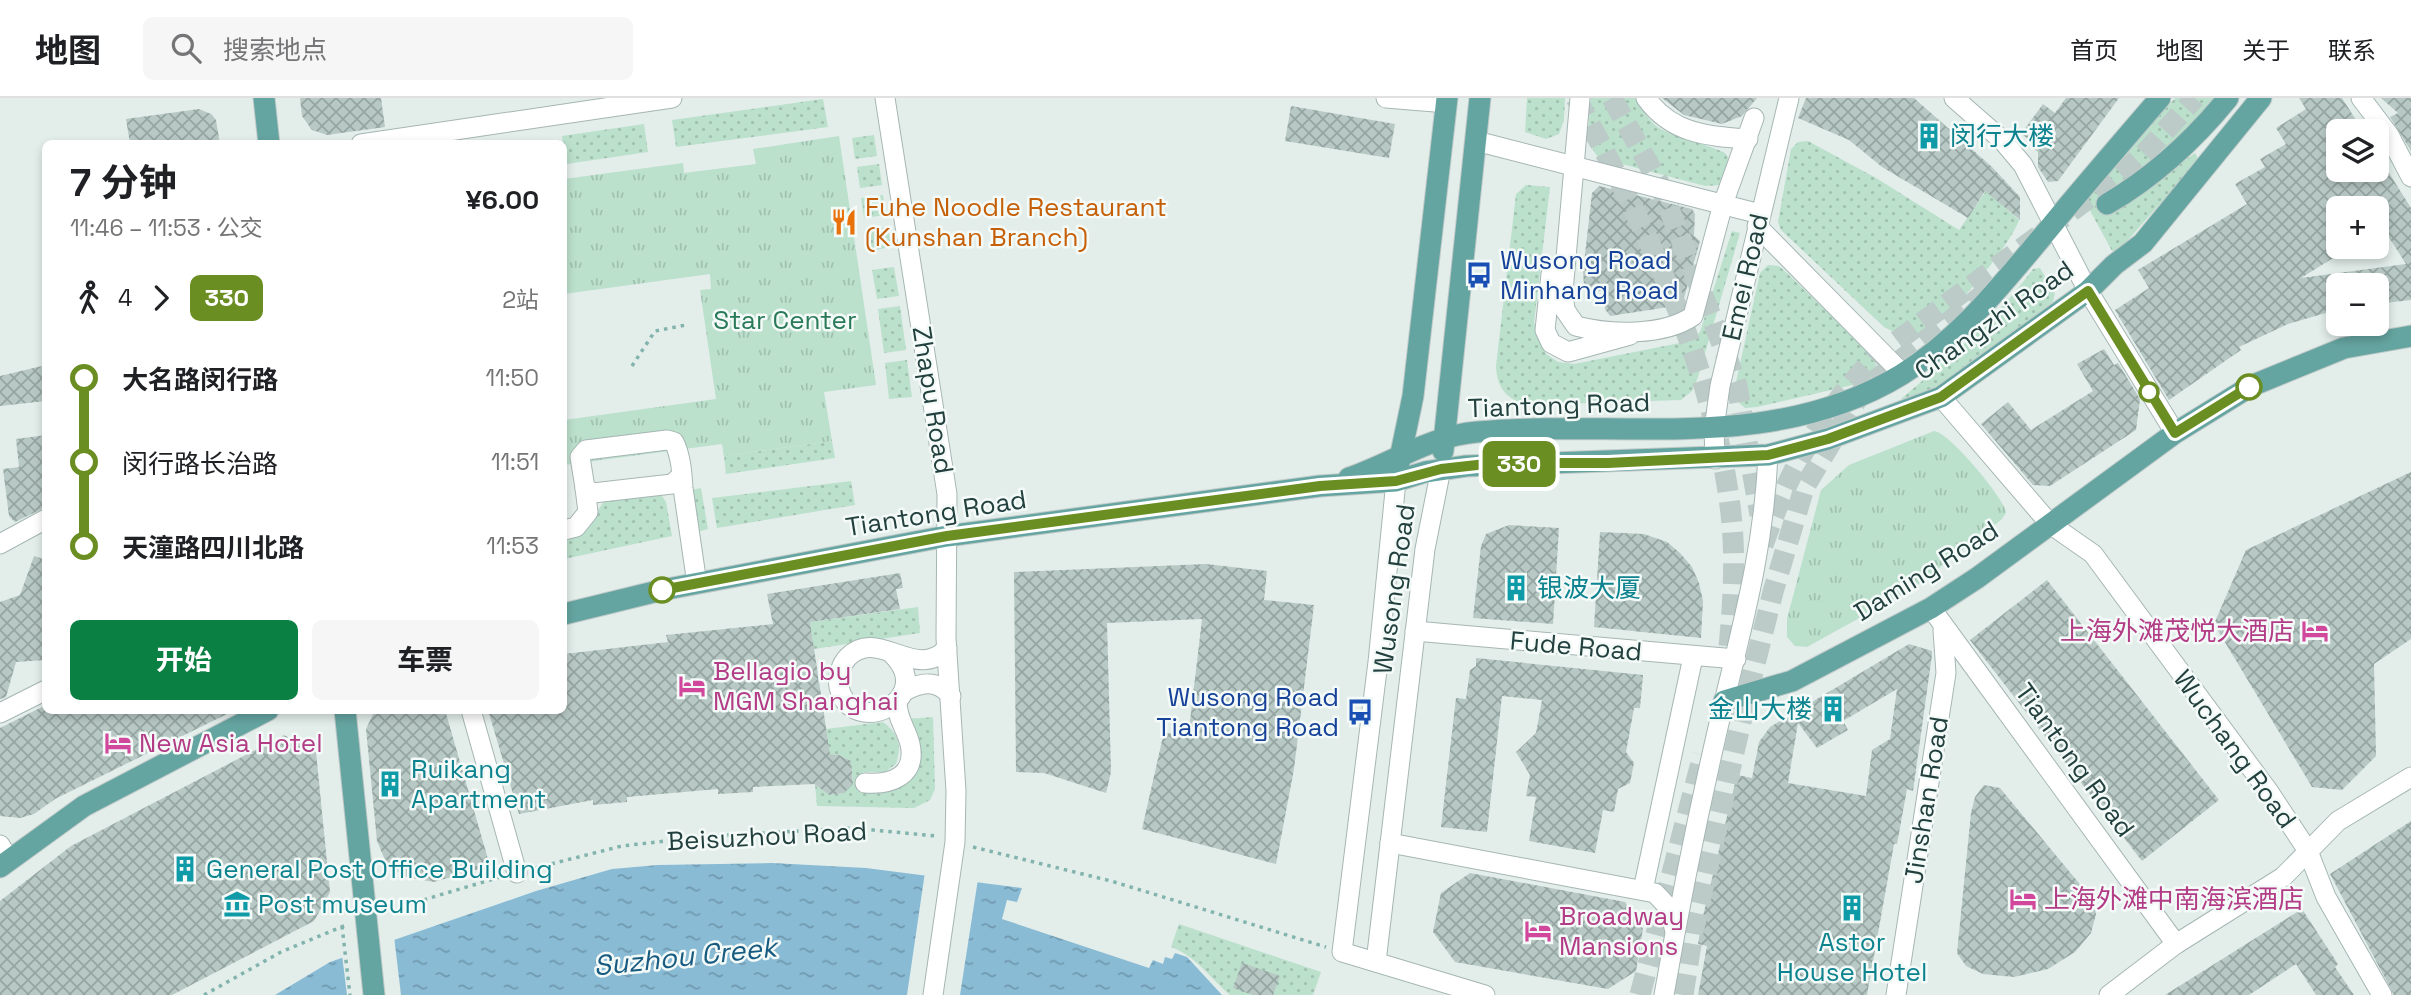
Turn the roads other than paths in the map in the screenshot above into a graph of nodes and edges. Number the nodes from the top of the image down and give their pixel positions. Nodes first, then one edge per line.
1 (264, 98) edge
2 (672, 98) edge
3 (885, 98) edge
4 (1386, 98) edge
5 (1480, 98) edge
6 (1580, 98) edge
7 (1647, 98) edge
8 (1789, 98) edge
9 (1954, 98) edge
10 (2160, 98) edge
11 (2228, 98) edge
12 (2261, 98) edge
13 (2361, 98) edge
14 (1447, 101) edge
15 (1754, 118) dead end
16 (1748, 139) junction
17 (269, 140) edge
18 (388, 140) edge
19 (1476, 141) junction
20 (1574, 166) junction
21 (2411, 177) edge
22 (1723, 204) junction
23 (2107, 204) dead end
24 (1759, 220) junction
25 (2054, 223) junction
26 (1551, 274) dead end
27 (2088, 291) junction
28 (1644, 330) junction
29 (2411, 336) edge
30 (1903, 374) junction
31 (1941, 397) junction
32 (1767, 424) junction
33 (1714, 429) junction
34 (2175, 433) junction
35 (1444, 439) junction
36 (1401, 454) junction
37 (1768, 455) junction
38 (1715, 459) junction
39 (1441, 469) junction
40 (1396, 481) junction
41 (679, 482) junction
42 (1320, 486) junction
43 (584, 488) junction
44 (605, 492) junction
45 (588, 512) junction
46 (42, 521) edge
47 (2050, 524) junction
48 (567, 529) edge
49 (947, 536) junction
50 (0, 544) edge
51 (697, 584) junction
52 (1931, 608) junction
53 (567, 613) edge
54 (1415, 631) junction
55 (947, 648) junction
56 (890, 652) junction
57 (1693, 657) junction
58 (1736, 659) junction
59 (42, 692) edge
60 (951, 696) junction
61 (900, 697) junction
62 (1724, 701) junction
63 (0, 713) edge
64 (873, 713) junction
65 (260, 714) edge
66 (345, 714) edge
67 (472, 714) edge
68 (905, 733) junction
69 (2411, 776) edge
70 (865, 783) dead end
71 (1390, 843) junction
72 (2308, 851) junction
73 (3, 857) edge
74 (517, 873) road end
75 (1643, 890) junction
76 (1675, 931) junction
77 (2176, 944) junction
78 (1376, 962) junction
79 (374, 995) edge
80 (933, 995) edge
81 (1485, 995) edge
82 (1664, 995) edge
83 (1896, 995) edge
84 (2109, 995) edge
85 (2382, 995) edge

1 - 17 main road
2 - 18 street
3 - 49 street, Zhapu Road
4 - 14 street
5 - 19 main road, Wusong Road
6 - 20 street
7 - 16 street
8 - 24 street, Emei Road
9 - 25 street
10 - 25 main road, Changzhi Road
11 - 23 main road
12 - 27 main road, Changzhi Road
13 - 21 street
14 - 36 main road, Wusong Road
15 - 16 street
16 - 22 street
19 - 20 street
19 - 35 main road, Wusong Road
20 - 22 street
20 - 28 street
22 - 24 street
22 - 28 street
24 - 30 street
24 - 33 street, Emei Road
25 - 27 street
25 - 30 main road, Changzhi Road
26 - 28 street
27 - 31 main road, Changzhi Road
27 - 34 street
29 - 34 main road, Daming Road
30 - 32 main road, Changzhi Road
31 - 37 main road, Changzhi Road
31 - 47 street, Wuchang Road
32 - 33 main road, Tiantong Road
32 - 37 main road
33 - 35 main road, Tiantong Road
33 - 38 street, Emei Road
34 - 47 main road, Daming Road
35 - 36 main road, Tiantong Road
35 - 39 main road, Wusong Road
36 - 40 main road, Wusong Road
36 - 42 main road, Tiantong Road
37 - 38 main road, Tiantong Road
37 - 58 street
38 - 39 main road, Tiantong Road
39 - 40 main road, Tiantong Road
39 - 54 street, Wusong Road
40 - 42 main road, Tiantong Road
40 - 78 street, Wusong Road
41 - 43 street
41 - 44 street
41 - 51 street
42 - 49 main road, Tiantong Road
43 - 44 street
43 - 45 street
44 - 45 street
45 - 48 street
46 - 50 street
47 - 52 main road, Daming Road
47 - 72 street, Wuchang Road
49 - 51 main road, Tiantong Road
49 - 55 street, Zhapu Road
51 - 53 main road, Tiantong Road
52 - 62 main road, Daming Road
52 - 77 street, Tiantong Road
52 - 83 street, Jinshan Road
54 - 57 street, Fude Road
54 - 71 street, Wusong Road
55 - 56 street
55 - 60 street, Zhapu Road
56 - 61 street
56 - 64 street
57 - 58 street, Fude Road
57 - 75 street
58 - 62 street
59 - 63 street
60 - 61 street
60 - 80 street, Zhapu Road
61 - 64 street
61 - 68 street
62 - 76 street
64 - 68 street
65 - 73 main road
66 - 79 main road
67 - 74 street
68 - 70 street
69 - 72 street
71 - 75 street
71 - 78 street, Wusong Road
72 - 77 street
72 - 85 street, Wuchang Road
75 - 76 street
76 - 82 street
77 - 84 street
78 - 81 street

